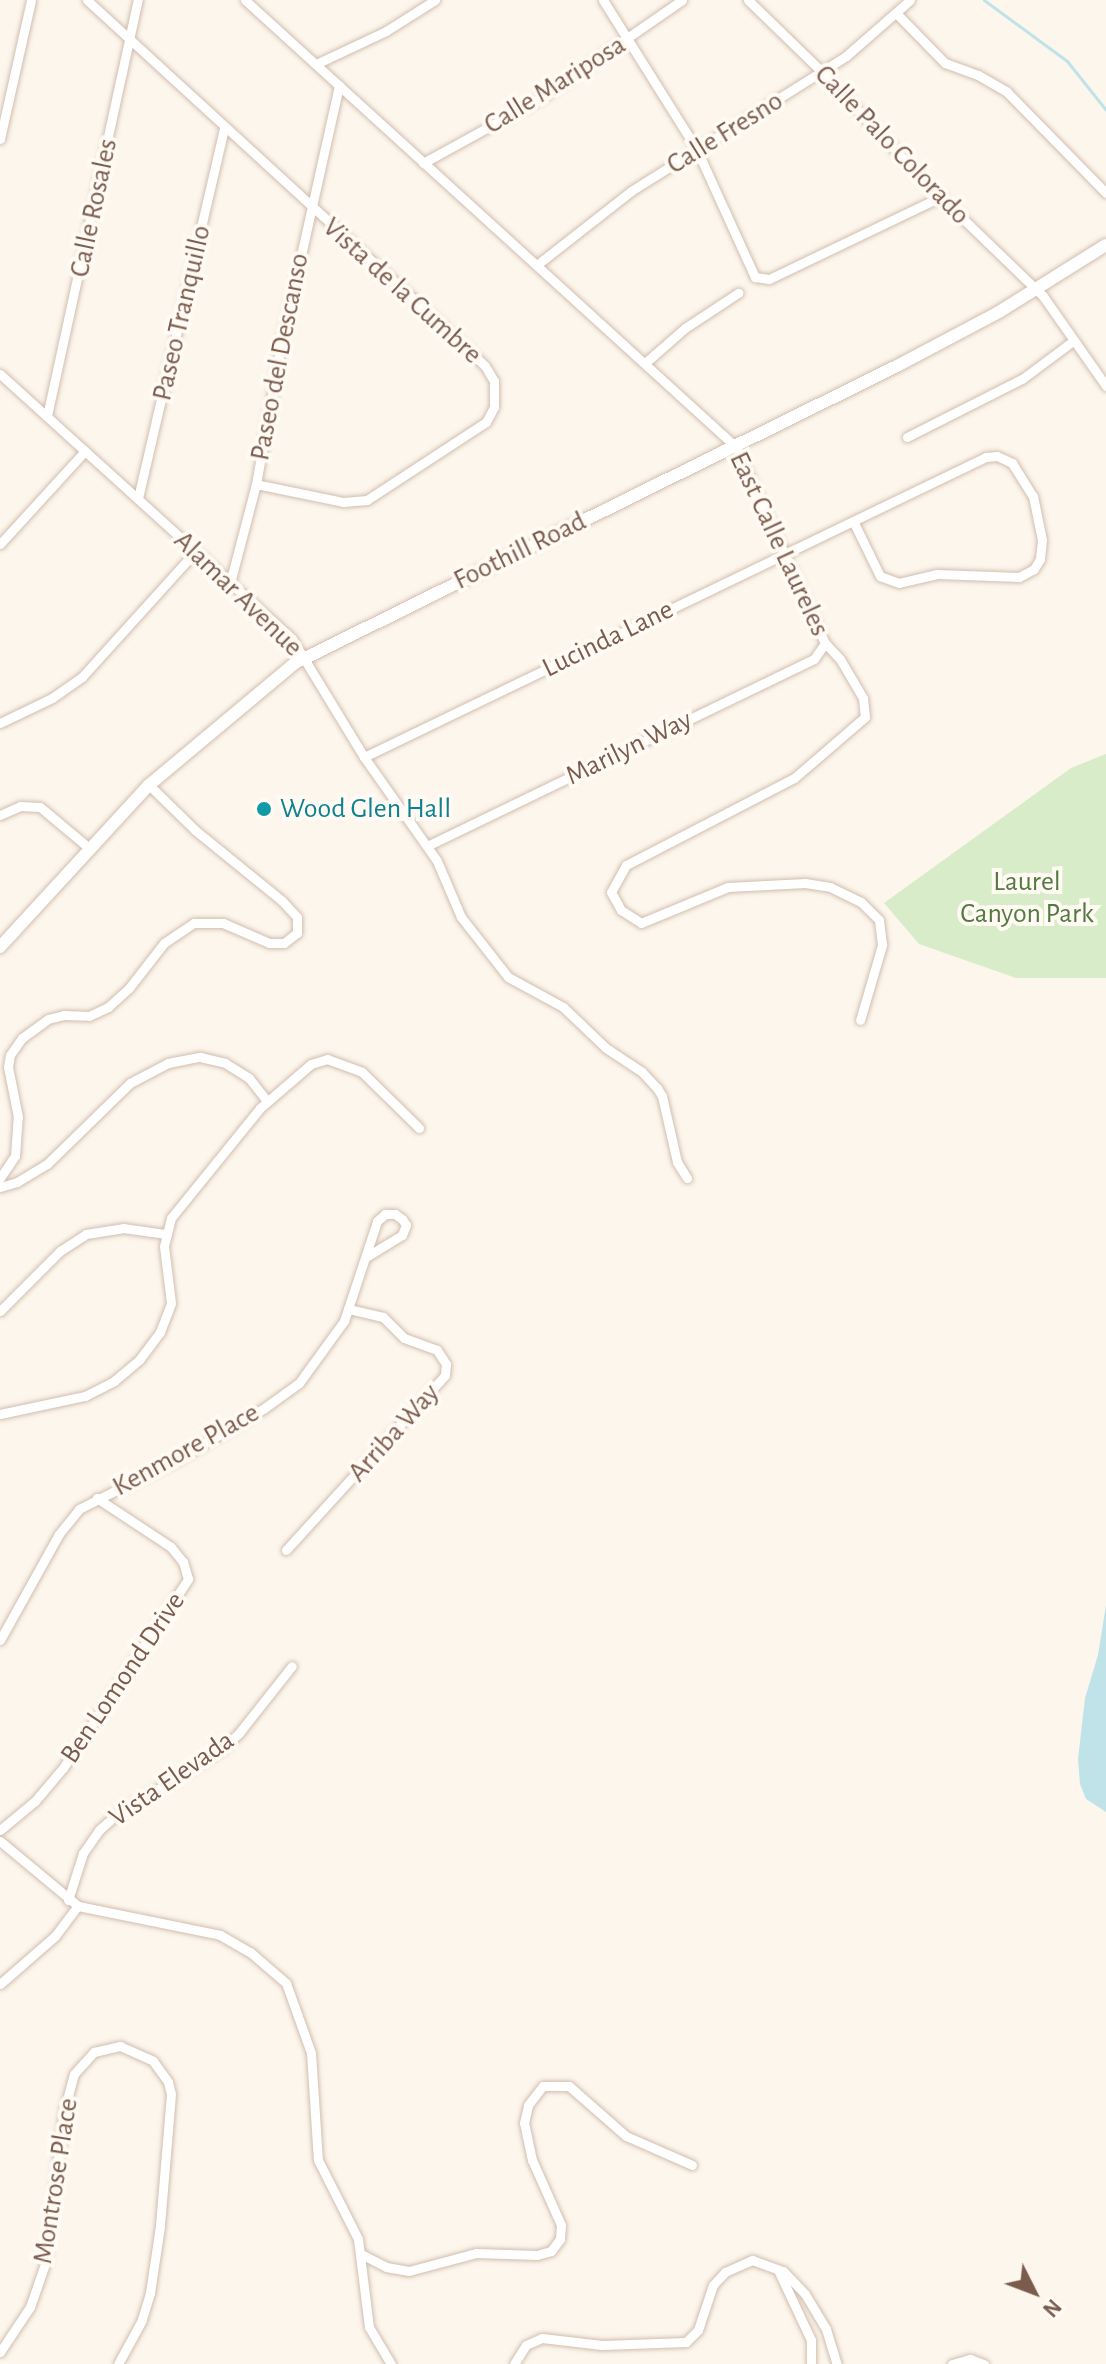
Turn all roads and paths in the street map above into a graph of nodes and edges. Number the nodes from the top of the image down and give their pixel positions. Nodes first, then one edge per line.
1 (31, 0) edge
2 (87, 0) edge
3 (138, 0) edge
4 (245, 0) edge
5 (435, 0) edge
6 (603, 0) edge
7 (682, 0) edge
8 (748, 0) edge
9 (910, 0) edge
10 (897, 14) junction
11 (630, 38) junction
12 (131, 39) junction
13 (316, 64) junction
14 (822, 72) junction
15 (339, 85) junction
16 (224, 128) junction
17 (0, 139) edge
18 (697, 150) junction
19 (423, 163) junction
20 (1106, 193) edge
21 (940, 197) junction
22 (310, 207) junction
23 (1106, 245) edge
24 (538, 264) junction
25 (1036, 289) junction
26 (738, 293) dead end
27 (1073, 341) junction
28 (645, 363) junction
29 (0, 374) edge
30 (1106, 386) edge
31 (47, 416) junction
32 (907, 437) dead end
33 (736, 447) junction
34 (85, 451) junction
35 (256, 484) junction
36 (138, 498) junction
37 (853, 521) junction
38 (0, 544) edge
39 (195, 552) junction
40 (786, 553) junction
41 (230, 583) junction
42 (825, 643) junction
43 (305, 657) junction
44 (0, 723) edge
45 (364, 757) junction
46 (149, 785) junction
47 (0, 815) edge
48 (427, 846) junction
49 (89, 848) junction
50 (0, 947) edge
51 (860, 1020) dead end
52 (267, 1101) junction
53 (419, 1128) dead end
54 (0, 1178) edge
55 (687, 1178) dead end
56 (0, 1187) edge
57 (165, 1234) junction
58 (366, 1257) junction
59 (348, 1309) junction
60 (0, 1311) edge
61 (0, 1414) edge
62 (97, 1498) junction
63 (286, 1550) dead end
64 (0, 1640) edge
65 (292, 1666) dead end
66 (0, 1830) edge
67 (0, 1841) edge
68 (68, 1900) junction
69 (78, 1906) junction
70 (0, 1984) edge
71 (692, 2165) dead end
72 (361, 2254) junction
73 (778, 2268) junction
74 (0, 2352) edge
75 (118, 2364) edge
76 (391, 2364) edge
77 (514, 2364) edge
78 (811, 2364) edge
79 (837, 2364) edge
80 (952, 2364) edge
81 (984, 2364) edge

1 - 17 street
2 - 12 street, Vista de la Cumbre
3 - 12 street, Calle Rosales
4 - 13 street, East Calle Laureles
5 - 13 street
6 - 11 street
7 - 11 street, Calle Mariposa
8 - 14 street, Calle Palo Colorado
9 - 10 street, Calle Fresno
10 - 14 street, Calle Fresno
10 - 20 street
11 - 18 street
11 - 19 street, Calle Mariposa
12 - 16 street, Vista de la Cumbre
12 - 31 street, Calle Rosales
13 - 15 street, East Calle Laureles
14 - 18 street, Calle Fresno
14 - 21 street, Calle Palo Colorado
15 - 19 street, East Calle Laureles
15 - 22 street, Paseo del Descanso
16 - 22 street, Vista de la Cumbre
16 - 36 street, Paseo Tranquillo
18 - 21 street
18 - 24 street, Calle Fresno
19 - 24 street, East Calle Laureles
21 - 25 street, Calle Palo Colorado
22 - 35 street, Paseo del Descanso
22 - 35 street, Vista de la Cumbre
23 - 25 main road, Foothill Road
24 - 28 street, East Calle Laureles
25 - 27 street, Calle Palo Colorado
25 - 33 main road, Foothill Road
26 - 28 street
27 - 30 street, Calle Palo Colorado
27 - 32 street
28 - 33 street, East Calle Laureles
29 - 31 street, Alamar Avenue
31 - 34 street, Alamar Avenue
33 - 40 street, East Calle Laureles
33 - 43 main road, Foothill Road
34 - 36 street, Alamar Avenue
34 - 38 street
35 - 41 street, Paseo del Descanso
36 - 39 street, Alamar Avenue
37 - 37 street, Lucinda Lane
37 - 40 street, Lucinda Lane
39 - 41 street, Alamar Avenue
39 - 44 street
40 - 42 street, East Calle Laureles
40 - 45 street, Lucinda Lane
41 - 43 street, Alamar Avenue
42 - 48 street, Marilyn Way
42 - 51 street, East Calle Laureles
43 - 45 street, Alamar Avenue
43 - 46 main road, Foothill Road
45 - 48 street, Alamar Avenue
46 - 49 main road, Foothill Road
46 - 54 street
47 - 49 street
48 - 55 street, Alamar Avenue
49 - 50 main road, Foothill Road
52 - 53 street
52 - 56 street
52 - 57 street
57 - 60 street
57 - 61 street
58 - 58 street, Kenmore Place
58 - 59 street, Kenmore Place
59 - 62 street, Kenmore Place
59 - 63 street, Arriba Way
62 - 64 street, Kenmore Place
62 - 66 street, Ben Lomond Drive
65 - 68 street, Vista Elevada
67 - 68 street
68 - 69 street
69 - 70 street
69 - 72 street
71 - 72 street
72 - 76 street
73 - 77 street
73 - 78 street
73 - 79 street
74 - 75 street, Montrose Place
80 - 81 street

